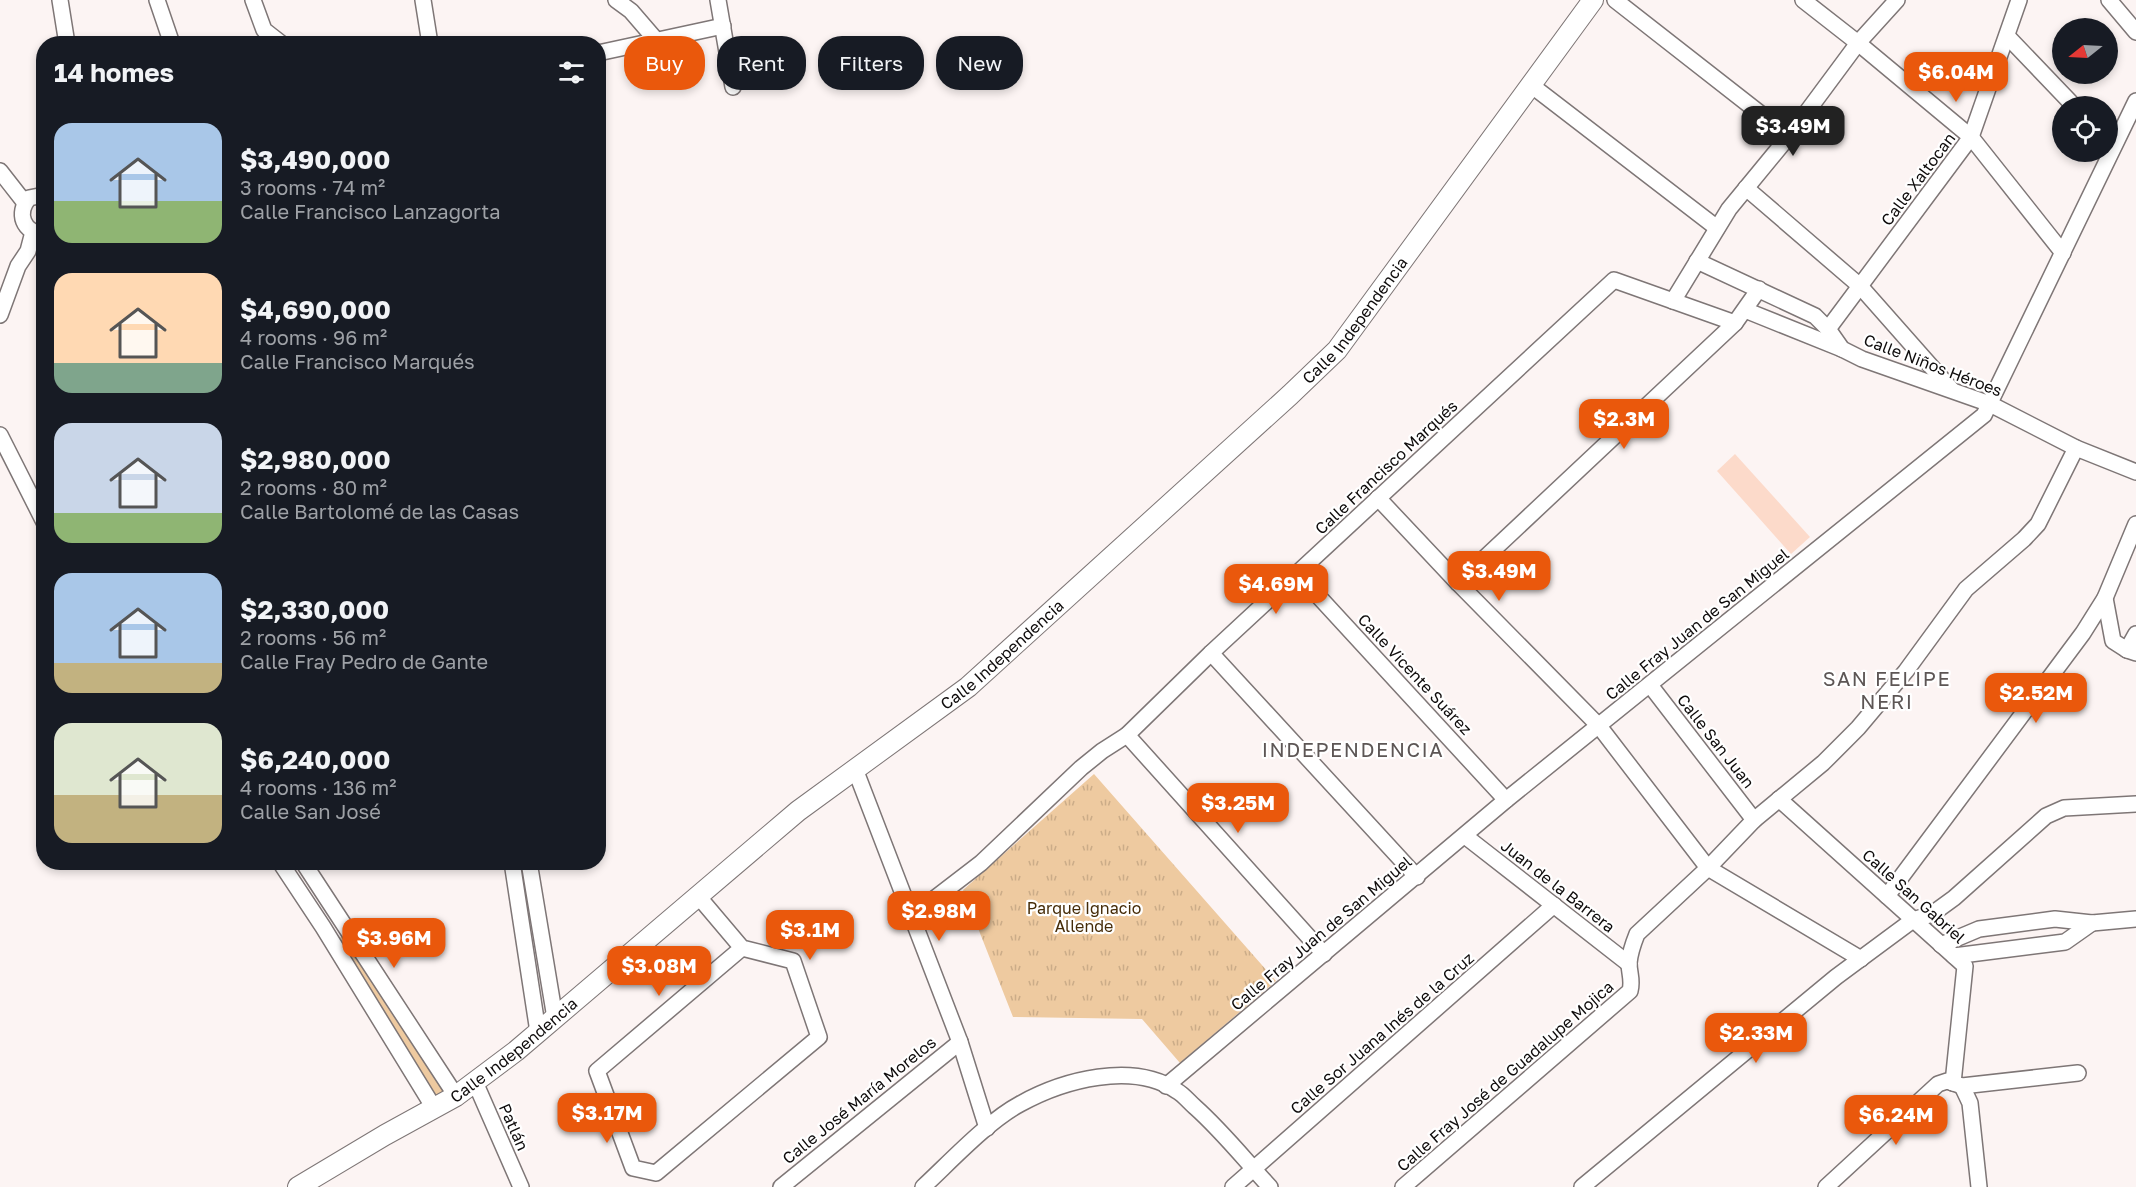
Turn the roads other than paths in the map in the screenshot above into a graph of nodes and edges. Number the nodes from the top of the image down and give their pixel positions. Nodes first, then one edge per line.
1 (60, 0) edge
2 (157, 0) edge
3 (253, 0) edge
4 (423, 0) edge
5 (616, 0) edge
6 (718, 0) edge
7 (1593, 0) edge
8 (1616, 0) edge
9 (1803, 0) edge
10 (1897, 0) edge
11 (2019, 0) edge
12 (2109, 0) edge
13 (723, 26) junction
14 (2136, 32) edge
15 (66, 36) edge
16 (169, 36) edge
17 (272, 36) edge
18 (429, 36) edge
19 (653, 36) edge
20 (675, 36) edge
21 (725, 36) edge
22 (2007, 36) junction
23 (1858, 43) junction
24 (624, 47) edge
25 (606, 51) edge
26 (1531, 85) junction
27 (2064, 96) edge
28 (2136, 101) edge
29 (2118, 131) edge
30 (1789, 136) junction
31 (1971, 137) junction
32 (2102, 162) edge
33 (0, 171) edge
34 (1746, 188) junction
35 (36, 195) edge
36 (25, 204) junction
37 (1717, 228) junction
38 (36, 232) edge
39 (36, 237) edge
40 (2062, 253) junction
41 (1697, 261) junction
42 (1860, 286) junction
43 (1759, 290) junction
44 (1673, 301) junction
45 (0, 315) edge
46 (1740, 316) junction
47 (1828, 329) junction
48 (1842, 350) junction
49 (1953, 391) junction
50 (1990, 404) junction
51 (0, 435) edge
52 (2076, 448) junction
53 (2136, 472) edge
54 (1378, 498) junction
55 (36, 506) edge
56 (2136, 524) edge
57 (1297, 573) junction
58 (1458, 583) junction
59 (2104, 598) junction
60 (2136, 634) edge
61 (2131, 651) edge
62 (1211, 653) junction
63 (1650, 685) junction
64 (1599, 726) junction
65 (1127, 735) junction
66 (855, 769) junction
67 (1779, 799) junction
68 (1506, 800) junction
69 (2136, 804) edge
70 (1754, 820) junction
71 (1465, 836) junction
72 (1708, 868) junction
73 (285, 870) edge
74 (308, 870) edge
75 (513, 870) edge
76 (530, 870) edge
77 (1417, 877) junction
78 (698, 896) junction
79 (1887, 896) junction
80 (1554, 905) junction
81 (912, 916) junction
82 (2136, 919) edge
83 (1912, 920) junction
84 (2092, 923) junction
85 (350, 932) junction
86 (332, 942) junction
87 (1941, 945) junction
88 (742, 948) junction
89 (1324, 954) junction
90 (1954, 956) junction
91 (1861, 959) junction
92 (1629, 964) junction
93 (555, 1018) junction
94 (538, 1032) junction
95 (960, 1042) junction
96 (2078, 1073) dead end
97 (475, 1082) junction
98 (1958, 1084) junction
99 (1166, 1086) junction
100 (456, 1096) junction
101 (434, 1108) junction
102 (987, 1128) junction
103 (1254, 1170) junction
104 (1846, 1170) junction
105 (298, 1187) edge
106 (521, 1187) edge
107 (781, 1187) edge
108 (923, 1187) edge
109 (1233, 1187) edge
110 (1270, 1187) edge
111 (1403, 1187) edge
112 (1582, 1187) edge
113 (1826, 1187) edge
114 (1844, 1187) edge
115 (1979, 1187) edge

1 - 15 street
2 - 16 street
3 - 17 street
4 - 18 street
5 - 19 street
6 - 13 street
7 - 26 street, Calle Independencia
8 - 30 street
9 - 23 street
10 - 23 street
11 - 22 street, Calle Xaltocan
12 - 14 street
13 - 20 street
13 - 21 street
22 - 27 street
22 - 31 street, Calle Xaltocan
23 - 30 street
23 - 31 street
24 - 25 street
26 - 37 street
26 - 66 street, Calle Independencia
28 - 29 street, Calle Fray Juan de San Miguel
30 - 34 street
31 - 40 street
31 - 42 street, Calle Xaltocan
32 - 40 street, Calle Fray Juan de San Miguel
33 - 36 street
34 - 37 street
34 - 42 street
35 - 36 street
36 - 38 street
37 - 41 street
39 - 45 street
40 - 50 street, Calle Fray Juan de San Miguel
41 - 43 street, Calle Niños Héroes
41 - 44 street
42 - 47 street, Calle Xaltocan
42 - 49 street
43 - 46 street
43 - 47 street, Calle Niños Héroes
44 - 46 street
44 - 54 street, Calle Francisco Marqués
46 - 48 street
46 - 58 street
47 - 48 street, Calle Niños Héroes
48 - 49 street, Calle Niños Héroes
49 - 50 street, Calle Niños Héroes
50 - 52 street, Calle Niños Héroes
50 - 63 street, Calle Fray Juan de San Miguel
51 - 55 street
52 - 53 street, Calle Niños Héroes
52 - 67 street, Calle Fray José de Guadalupe Mojica
54 - 57 street, Calle Francisco Marqués
54 - 58 street
56 - 59 street
57 - 62 street, Calle Francisco Marqués
57 - 68 street, Calle Vicente Suárez
58 - 64 street
59 - 61 street
59 - 79 street
60 - 61 street
62 - 65 street, Calle Francisco Marqués
62 - 77 street
63 - 64 street, Calle Fray Juan de San Miguel
63 - 70 street, Calle San Juan
64 - 68 street, Calle Fray Juan de San Miguel
64 - 72 street
65 - 81 street, Calle Francisco Marqués
65 - 89 street
66 - 78 street, Calle Independencia
66 - 81 street
67 - 70 street, Calle Fray José de Guadalupe Mojica
67 - 79 street, Calle San Gabriel
68 - 71 street, Calle Fray Juan de San Miguel
69 - 83 street
70 - 72 street, Calle Fray José de Guadalupe Mojica
71 - 77 street, Calle Fray Juan de San Miguel
71 - 80 street, Juan de la Barrera
72 - 91 street
72 - 92 street, Calle Fray José de Guadalupe Mojica
73 - 86 street
74 - 85 street
75 - 94 street
76 - 93 street
77 - 89 street, Calle Fray Juan de San Miguel
78 - 88 street
78 - 93 street, Calle Independencia
79 - 83 street, Calle San Gabriel
80 - 92 street, Juan de la Barrera
80 - 103 street, Calle Sor Juana Inés de la Cruz
81 - 95 street
82 - 84 street
83 - 87 street, Calle San Gabriel
83 - 91 street
84 - 87 street
84 - 90 street
85 - 86 street
85 - 100 street
86 - 101 street
87 - 90 street, Calle San Gabriel
88 - 88 street
89 - 99 street, Calle Fray Juan de San Miguel
90 - 98 street, Calle San Gabriel
91 - 112 street
92 - 111 street, Calle Fray José de Guadalupe Mojica
93 - 94 street, Calle Independencia
94 - 97 street, Calle Independencia
95 - 102 street
95 - 107 street, Calle José María Morelos
96 - 98 street
97 - 100 street, Calle Independencia
97 - 106 street, Patlán
98 - 104 street
98 - 115 street, Calle San Gabriel
99 - 102 street
99 - 103 street
100 - 101 street, Calle Independencia
101 - 105 street, Calle Independencia
102 - 108 street
103 - 109 street, Calle Sor Juana Inés de la Cruz
103 - 110 street
104 - 113 street
104 - 114 street

